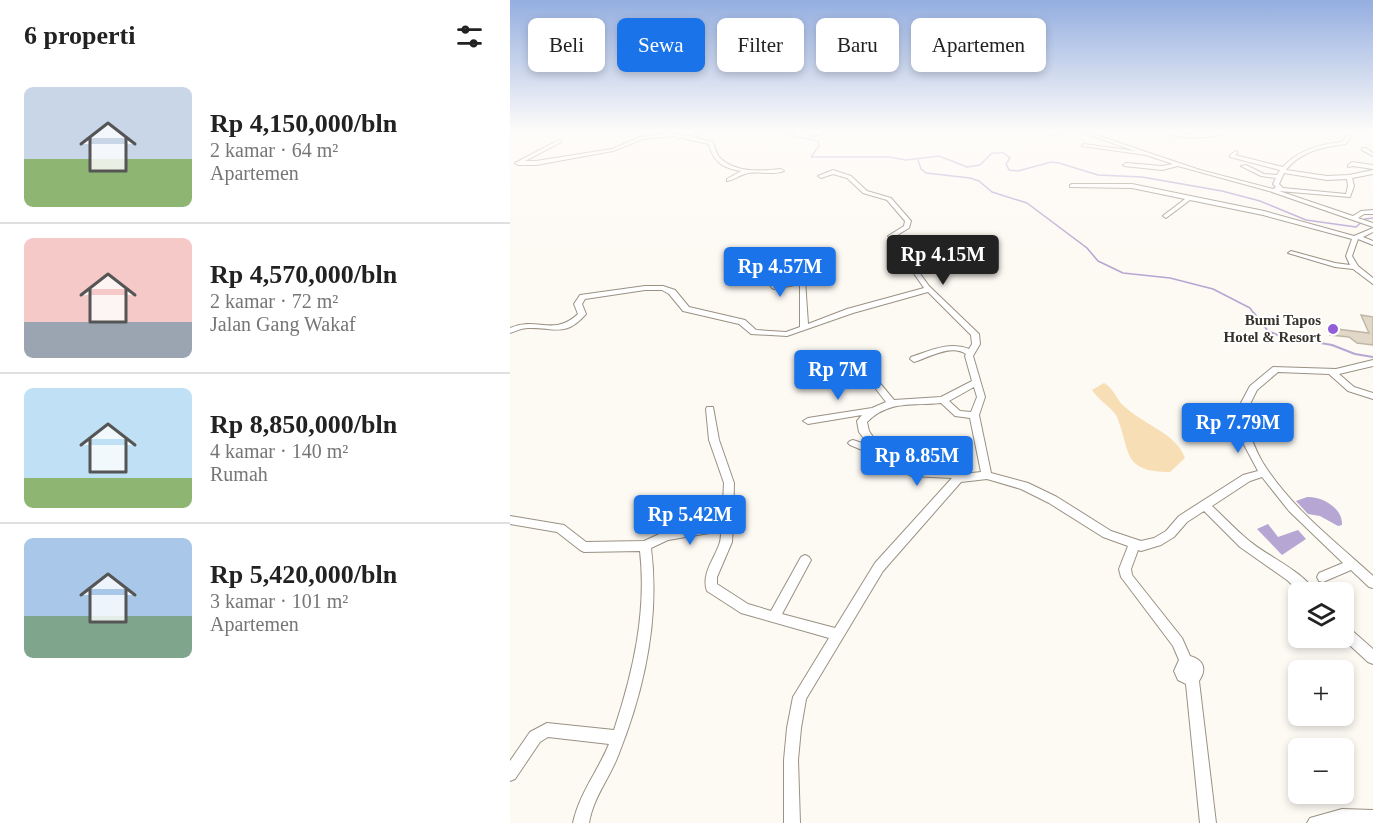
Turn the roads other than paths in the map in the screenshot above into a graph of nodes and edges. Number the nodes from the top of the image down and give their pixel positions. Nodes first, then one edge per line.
1 (841, 170) edge
2 (843, 170) edge
3 (1174, 170) edge
4 (1203, 170) edge
5 (1253, 170) edge
6 (1268, 170) edge
7 (1285, 170) edge
8 (746, 171) joint
9 (781, 171) dead end
10 (1177, 171) dead end
11 (1373, 172) edge
12 (1297, 174) junction
13 (1280, 175) junction
14 (821, 176) dead end
15 (1348, 177) junction
16 (729, 180) dead end
17 (1071, 186) dead end
18 (1281, 189) junction
19 (1270, 190) junction
20 (1188, 199) junction
21 (1353, 201) junction
22 (1363, 212) junction
23 (1373, 212) edge
24 (1166, 216) dead end
25 (1353, 219) junction
26 (1373, 229) edge
27 (1356, 238) junction
28 (1373, 243) edge
29 (1291, 253) dead end
30 (1355, 267) junction
31 (1369, 276) edge
32 (770, 281) dead end
33 (1373, 282) edge
34 (929, 289) junction
35 (804, 328) junction
36 (510, 331) edge
37 (971, 354) junction
38 (914, 359) dead end
39 (1373, 363) edge
40 (1331, 372) junction
41 (976, 382) junction
42 (876, 384) dead end
43 (1373, 396) edge
44 (944, 400) junction
45 (891, 403) junction
46 (710, 409) dead end
47 (870, 411) junction
48 (974, 415) junction
49 (808, 421) dead end
50 (853, 443) dead end
51 (960, 449) dead end
52 (887, 458) dead end
53 (1264, 473) junction
54 (987, 475) junction
55 (958, 477) junction
56 (1205, 505) junction
57 (510, 520) edge
58 (728, 525) junction
59 (1134, 544) junction
60 (645, 546) junction
61 (805, 560) dead end
62 (1353, 564) junction
63 (1323, 577) dead end
64 (1297, 582) edge
65 (1373, 583) edge
66 (775, 615) junction
67 (838, 635) junction
68 (1354, 641) edge
69 (1373, 658) edge
70 (618, 738) junction
71 (510, 774) edge
72 (1373, 818) edge
73 (581, 823) edge
74 (792, 823) edge
75 (1208, 823) edge
76 (1315, 823) edge

1 - 14 street
2 - 34 street
3 - 10 street
4 - 19 street
5 - 13 street
6 - 13 street
7 - 13 street
8 - 9 street
8 - 16 street
11 - 15 street
12 - 13 street
12 - 13 street
12 - 15 street
13 - 18 street
15 - 21 street
17 - 20 street
18 - 19 street
18 - 21 street
19 - 25 street
20 - 24 street
20 - 27 street
21 - 22 street
22 - 23 street
22 - 25 street
25 - 26 street
26 - 27 street
27 - 28 street
27 - 30 street
29 - 30 street
30 - 31 street
31 - 33 street
32 - 35 street
34 - 35 street
34 - 37 street
35 - 36 street
37 - 38 street
37 - 41 street
39 - 40 street
40 - 43 street
40 - 53 street
41 - 44 street
41 - 48 street
42 - 45 street
44 - 45 street
44 - 48 street
45 - 47 street
46 - 58 street
47 - 49 street
47 - 50 street
48 - 54 street
51 - 55 street
52 - 55 street
53 - 56 street
53 - 62 street
54 - 55 street
54 - 59 street
55 - 67 street
56 - 59 street
56 - 64 street
57 - 60 street
58 - 60 street
58 - 66 street
59 - 75 street
60 - 70 street
61 - 66 street
62 - 63 street
62 - 65 street
66 - 67 street
67 - 74 street
68 - 69 street
70 - 71 street
70 - 73 street
72 - 76 street

